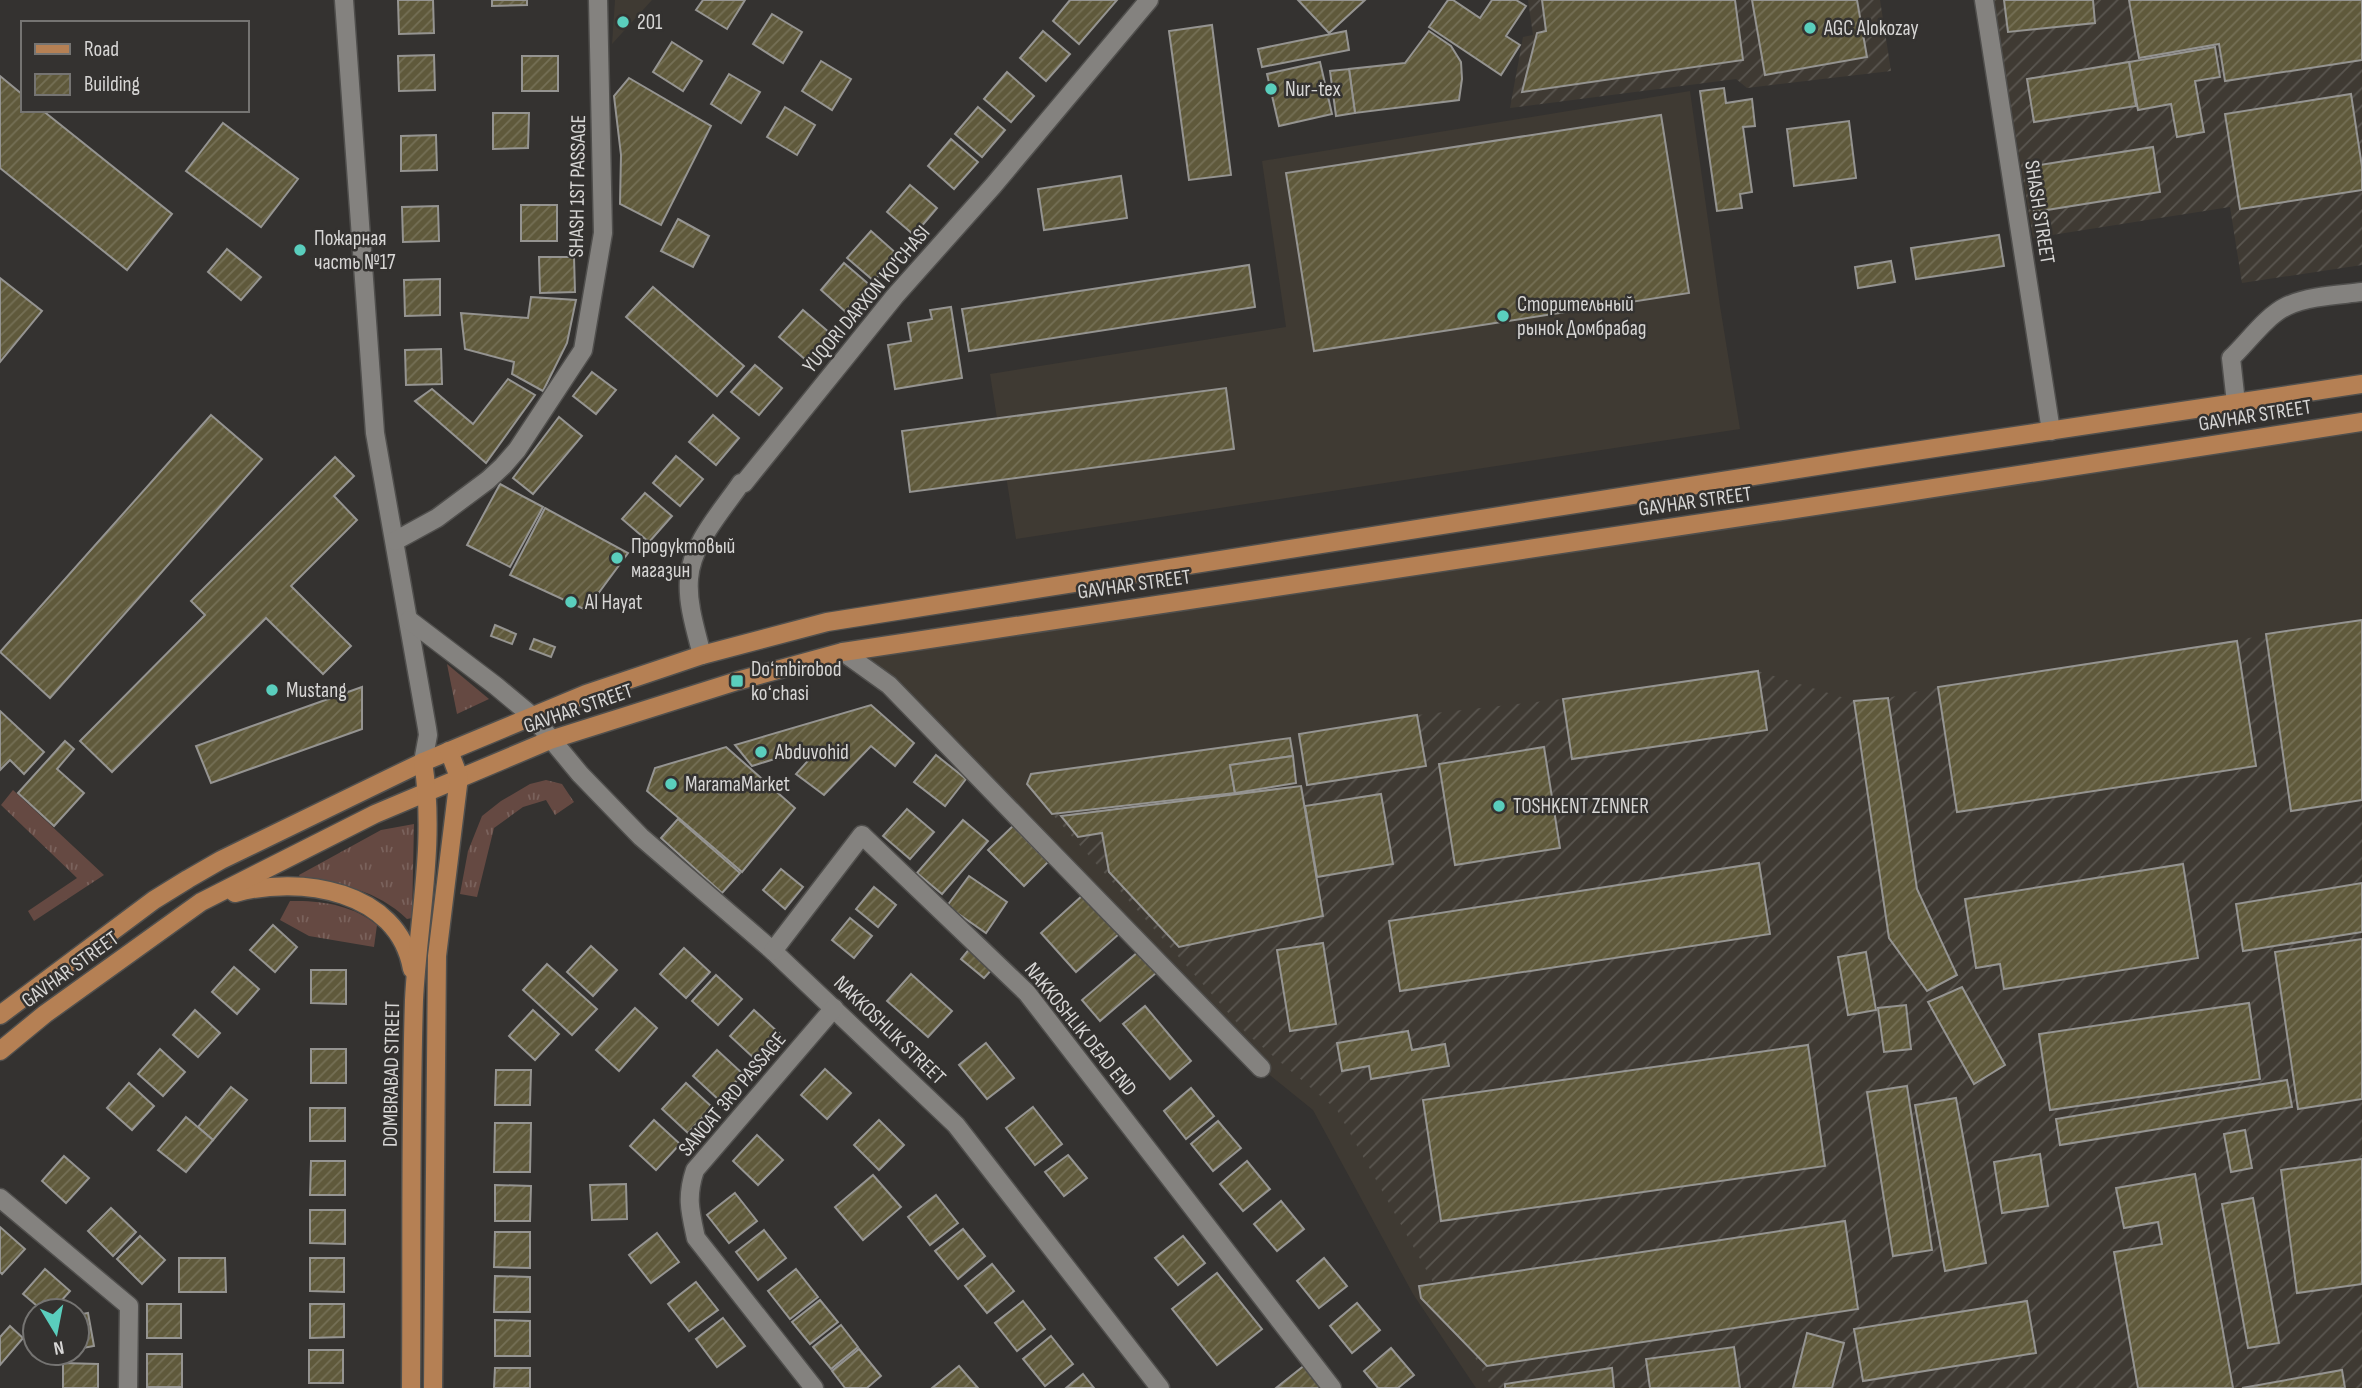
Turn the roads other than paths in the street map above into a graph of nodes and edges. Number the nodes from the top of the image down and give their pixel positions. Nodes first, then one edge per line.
1 (344, 0) edge
2 (598, 0) edge
3 (1149, 0) edge
4 (1984, 0) edge
5 (2362, 292) edge
6 (2362, 384) edge
7 (2236, 403) junction
8 (2362, 422) edge
9 (2051, 430) junction
10 (395, 541) junction
11 (409, 620) junction
12 (844, 652) junction
13 (702, 655) junction
14 (532, 716) junction
15 (428, 735) junction
16 (550, 740) junction
17 (449, 751) junction
18 (423, 762) junction
19 (459, 777) junction
20 (427, 791) junction
21 (201, 902) junction
22 (773, 951) junction
23 (414, 999) junction
24 (834, 1008) junction
25 (0, 1016) edge
26 (0, 1051) edge
27 (1261, 1068) dead end
28 (0, 1198) edge
29 (128, 1388) edge
30 (411, 1388) edge
31 (433, 1388) edge
32 (814, 1388) edge
33 (1160, 1388) edge
34 (1332, 1388) edge

1 - 10 street
2 - 10 street, SHАSH 1ST PASSAGE
3 - 13 street, YUQORI DARXON KO'CHASI
4 - 9 street, SHASH STREET
5 - 7 street
6 - 7 main road, GAVHAR STREET
7 - 9 main road, GAVHAR STREET
8 - 12 main road, GAVHAR STREET
9 - 13 main road, GAVHAR STREET
10 - 11 street
11 - 14 street, NAKKOSHLIK STREET
11 - 15 street
12 - 16 main road, GAVHAR STREET
12 - 27 street
13 - 14 main road, GAVHAR STREET
14 - 16 street, NAKKOSHLIK STREET
14 - 17 main road, GAVHAR STREET
15 - 17 street
15 - 18 street
16 - 19 main road, GAVHAR STREET
16 - 22 street, NAKKOSHLIK STREET
17 - 18 main road, GAVHAR STREET
17 - 19 main road
18 - 20 main road, DOMBRABAD STREET
18 - 25 main road, GAVHAR STREET
19 - 20 main road, GAVHAR STREET
19 - 31 main road
20 - 21 main road, GAVHAR STREET
20 - 23 main road, DOMBRABAD STREET
21 - 23 main road
21 - 26 main road, GAVHAR STREET
22 - 24 street, NAKKOSHLIK STREET
22 - 34 street, NAKKOSHLIK DEAD END
23 - 30 main road, DOMBRABAD STREET
24 - 32 street, SANOAT 3RD PASSAGE
24 - 33 street, NAKKOSHLIK STREET
28 - 29 street

